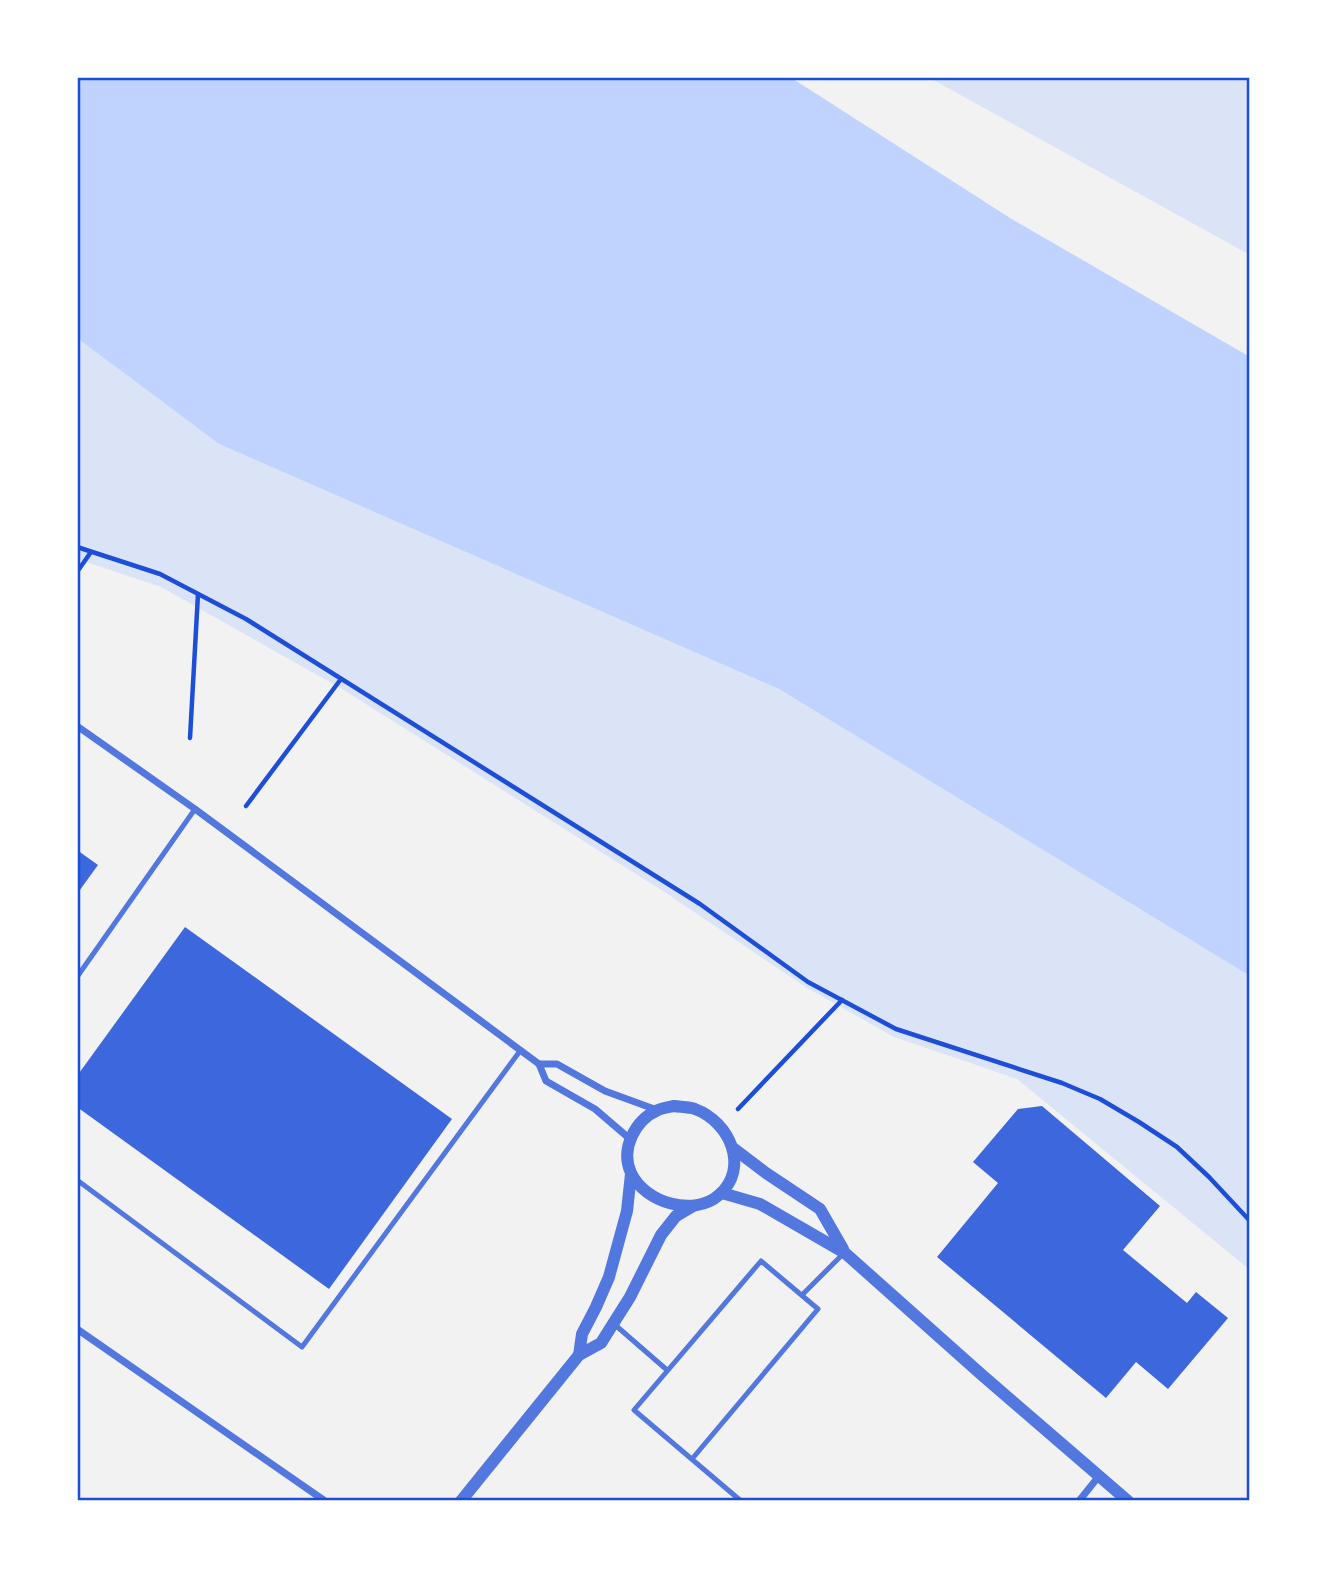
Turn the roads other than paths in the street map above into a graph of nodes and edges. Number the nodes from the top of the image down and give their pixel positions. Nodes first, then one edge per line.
1 (77, 726) edge
2 (195, 809) junction
3 (77, 977) edge
4 (520, 1051) junction
5 (539, 1064) junction
6 (658, 1110) junction
7 (630, 1139) junction
8 (733, 1148) junction
9 (631, 1174) junction
10 (77, 1180) edge
11 (722, 1193) junction
12 (693, 1206) junction
13 (845, 1253) junction
14 (802, 1295) junction
15 (613, 1324) junction
16 (77, 1329) edge
17 (579, 1355) junction
18 (667, 1370) junction
19 (692, 1459) junction
20 (1099, 1476) junction
21 (325, 1501) edge
22 (461, 1501) edge
23 (741, 1501) edge
24 (1079, 1501) edge
25 (1128, 1501) edge

1 - 2 street
2 - 3 lane
2 - 4 street
4 - 5 street
4 - 10 lane
5 - 6 street
5 - 7 street
6 - 7 street
6 - 8 street
7 - 9 street
8 - 11 street
8 - 13 street
9 - 12 street
9 - 17 street
11 - 12 street
11 - 13 street
12 - 15 street
13 - 14 lane
13 - 20 street
14 - 18 lane
14 - 19 lane
15 - 17 street
15 - 18 lane
16 - 21 street
17 - 22 street
18 - 19 lane
19 - 23 lane
20 - 24 street
20 - 25 street

